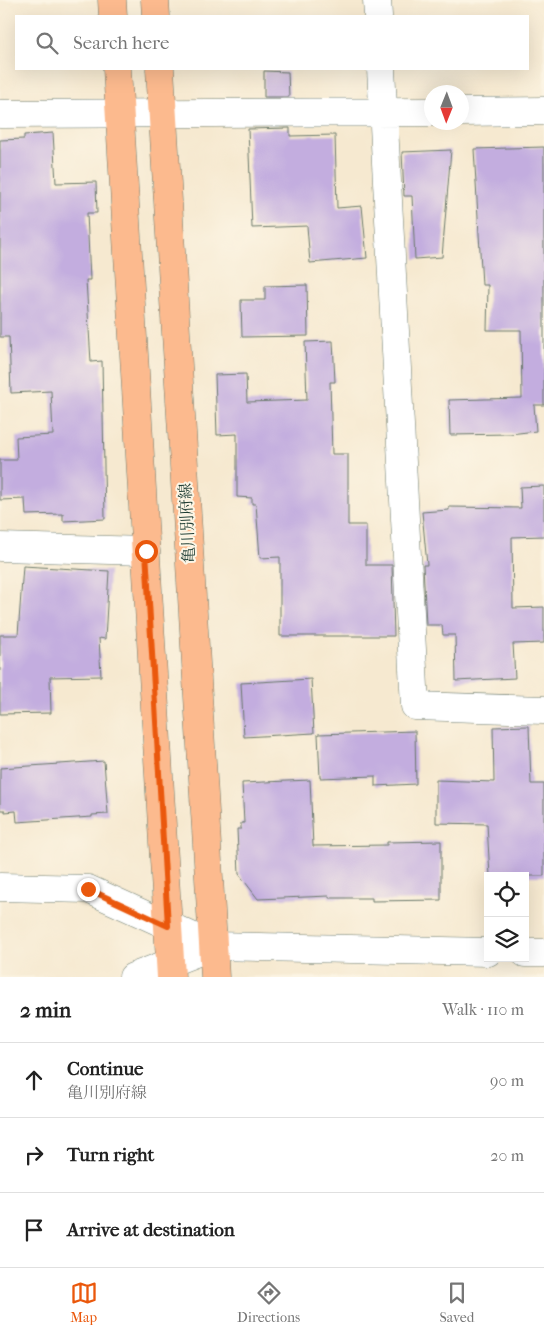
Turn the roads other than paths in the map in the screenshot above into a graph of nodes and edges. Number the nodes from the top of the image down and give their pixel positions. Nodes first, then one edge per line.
1 (112, 0) edge
2 (155, 0) edge
3 (377, 0) edge
4 (113, 15) edge
5 (156, 15) edge
6 (378, 15) edge
7 (116, 70) edge
8 (160, 70) edge
9 (381, 70) edge
10 (544, 111) edge
11 (383, 112) junction
12 (424, 112) edge
13 (469, 112) edge
14 (119, 113) junction
15 (162, 113) junction
16 (0, 114) edge
17 (0, 547) edge
18 (146, 551) junction
19 (544, 710) edge
20 (0, 887) edge
21 (168, 926) junction
22 (213, 946) junction
23 (484, 952) edge
24 (529, 953) edge
25 (544, 953) edge
26 (171, 970) edge
27 (134, 977) edge
28 (215, 977) edge

1 - 4 main road
2 - 5 main road
3 - 6 street
7 - 14 main road
8 - 15 main road, 亀川別府線
9 - 11 street
10 - 13 street
11 - 12 street
11 - 15 street
11 - 19 street
14 - 15 street
14 - 16 street
14 - 18 main road
15 - 22 main road, 亀川別府線
17 - 18 street
18 - 21 main road
20 - 21 street
21 - 22 street
21 - 26 main road
22 - 23 street
22 - 26 street
22 - 28 main road, 亀川別府線
24 - 25 street
26 - 27 street

